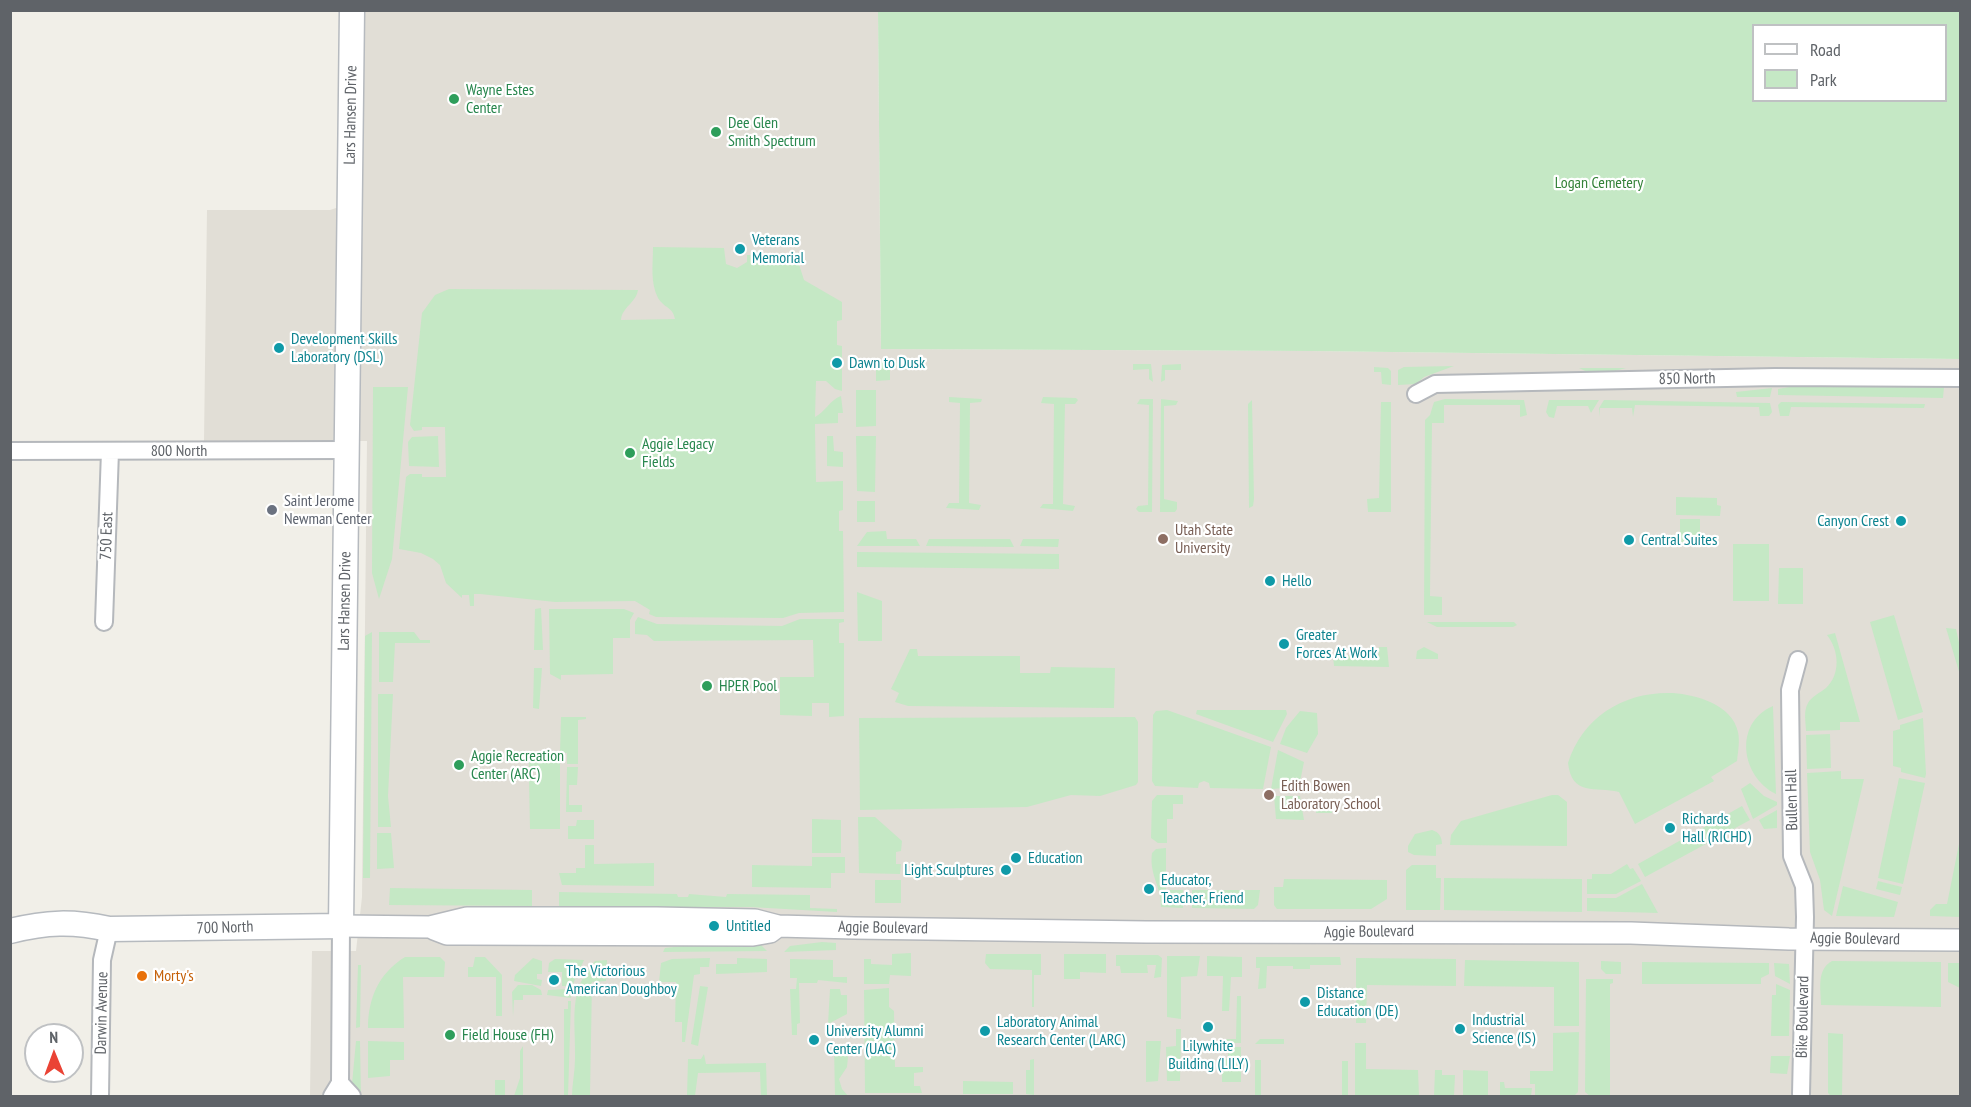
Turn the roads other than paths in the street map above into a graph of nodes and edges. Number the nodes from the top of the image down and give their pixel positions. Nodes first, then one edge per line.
1 (352, 10) edge
2 (1960, 378) edge
3 (1416, 394) dead end
4 (347, 450) junction
5 (10, 451) edge
6 (110, 451) junction
7 (104, 622) dead end
8 (1798, 660) dead end
9 (341, 926) junction
10 (109, 929) junction
11 (10, 931) edge
12 (1806, 939) junction
13 (1960, 940) edge
14 (10, 946) edge
15 (336, 1090) edge
16 (100, 1096) edge
17 (352, 1096) edge
18 (1799, 1096) edge

1 - 4 main road, Lars Hansen Drive
2 - 3 street, 850 North
4 - 6 street, 800 North
4 - 9 main road, Lars Hansen Drive
5 - 6 street, 800 North
6 - 7 street, 750 East
8 - 12 street, Bullen Hall
9 - 10 main road, 700 North
9 - 12 street, Aggie Boulevard
9 - 15 street, Lars Hansen Drive
10 - 11 main road, 700 North
10 - 14 main road, 700 North
10 - 16 street, Darwin Avenue
12 - 13 street, Aggie Boulevard
12 - 18 street, Bike Boulevard
15 - 17 street, Lars Hansen Drive

